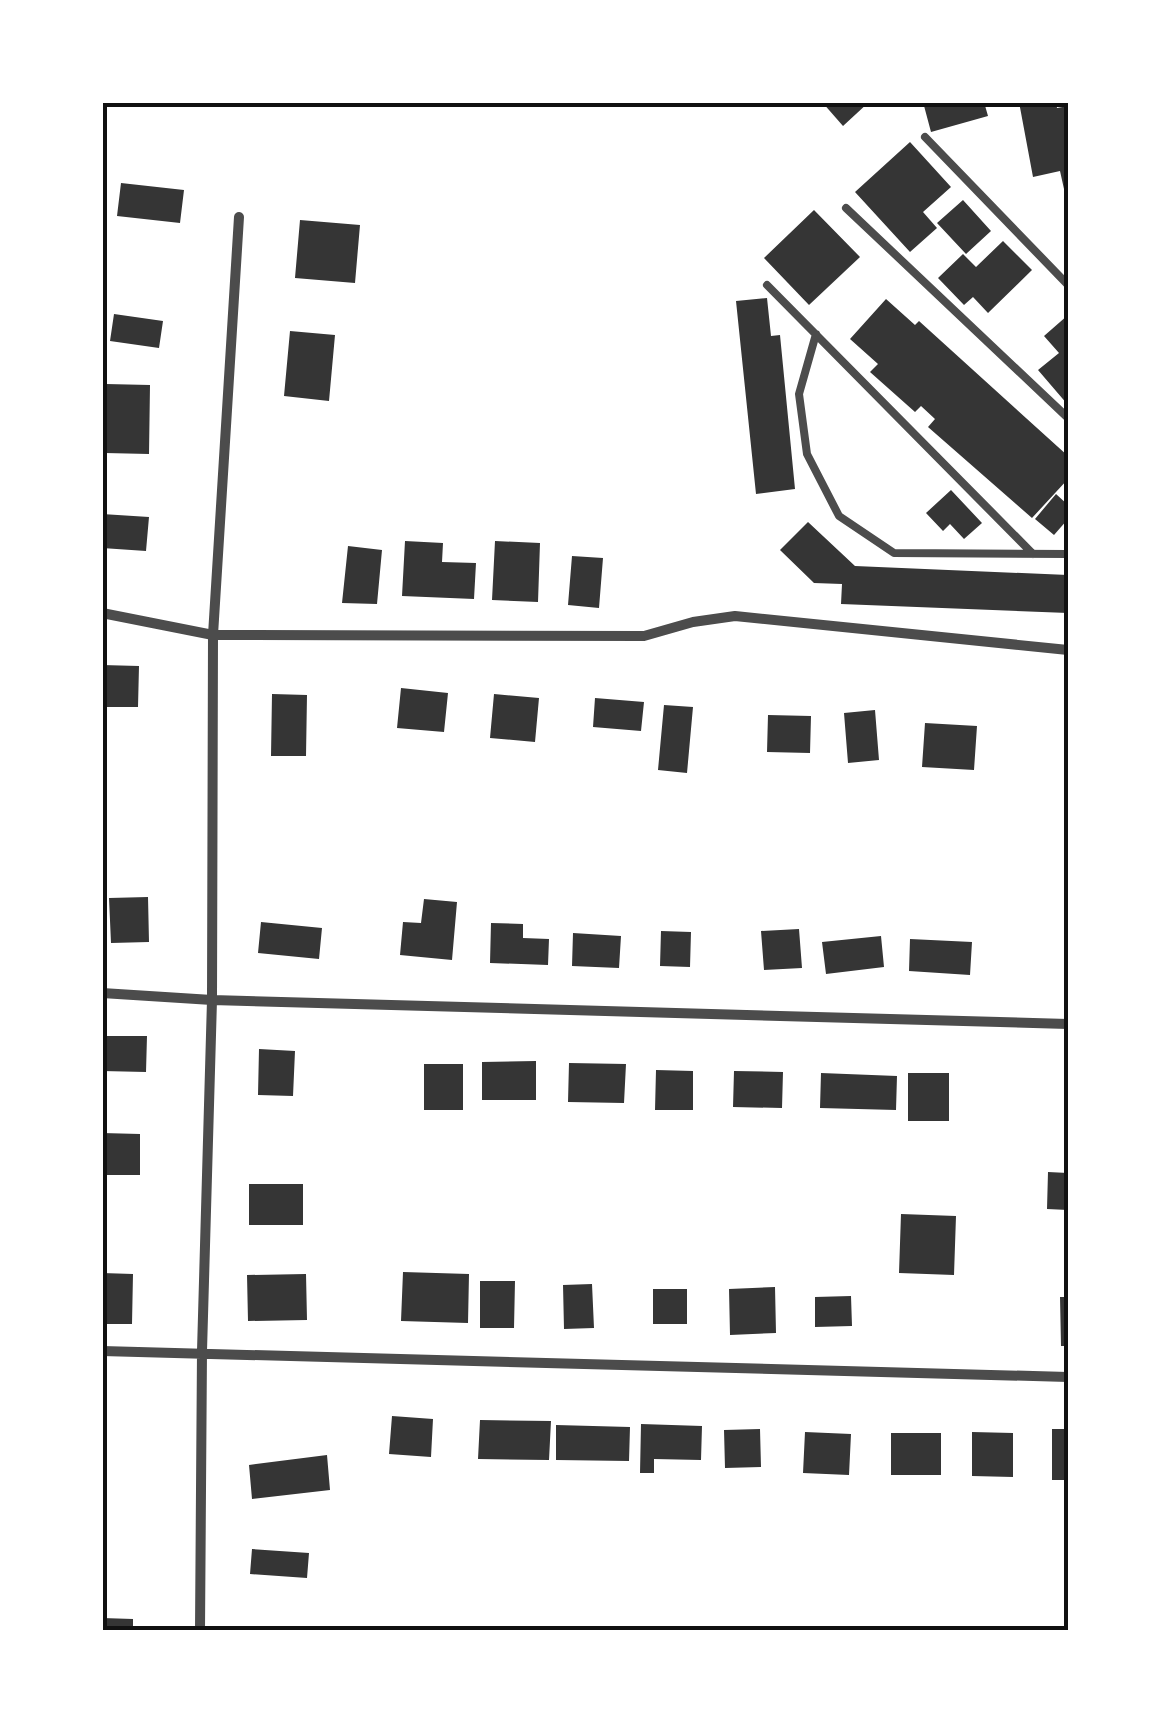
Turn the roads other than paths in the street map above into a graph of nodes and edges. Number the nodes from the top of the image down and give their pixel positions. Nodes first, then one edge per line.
1 (925, 137) dead end
2 (846, 208) dead end
3 (239, 218) dead end
4 (767, 284) dead end
5 (1068, 285) edge
6 (816, 334) junction
7 (1068, 418) edge
8 (1033, 554) junction
9 (1068, 554) edge
10 (102, 614) edge
11 (214, 634) junction
12 (1068, 650) edge
13 (102, 992) edge
14 (212, 1000) junction
15 (1068, 1024) edge
16 (102, 1351) edge
17 (202, 1352) junction
18 (1068, 1377) edge
19 (200, 1630) edge

1 - 5 lane
2 - 7 lane
3 - 11 street
4 - 6 lane
6 - 8 lane
6 - 8 lane
8 - 9 lane
10 - 11 street
11 - 12 street
11 - 14 street
13 - 14 street
14 - 15 street
14 - 17 street
16 - 17 street
17 - 18 street
17 - 19 street

